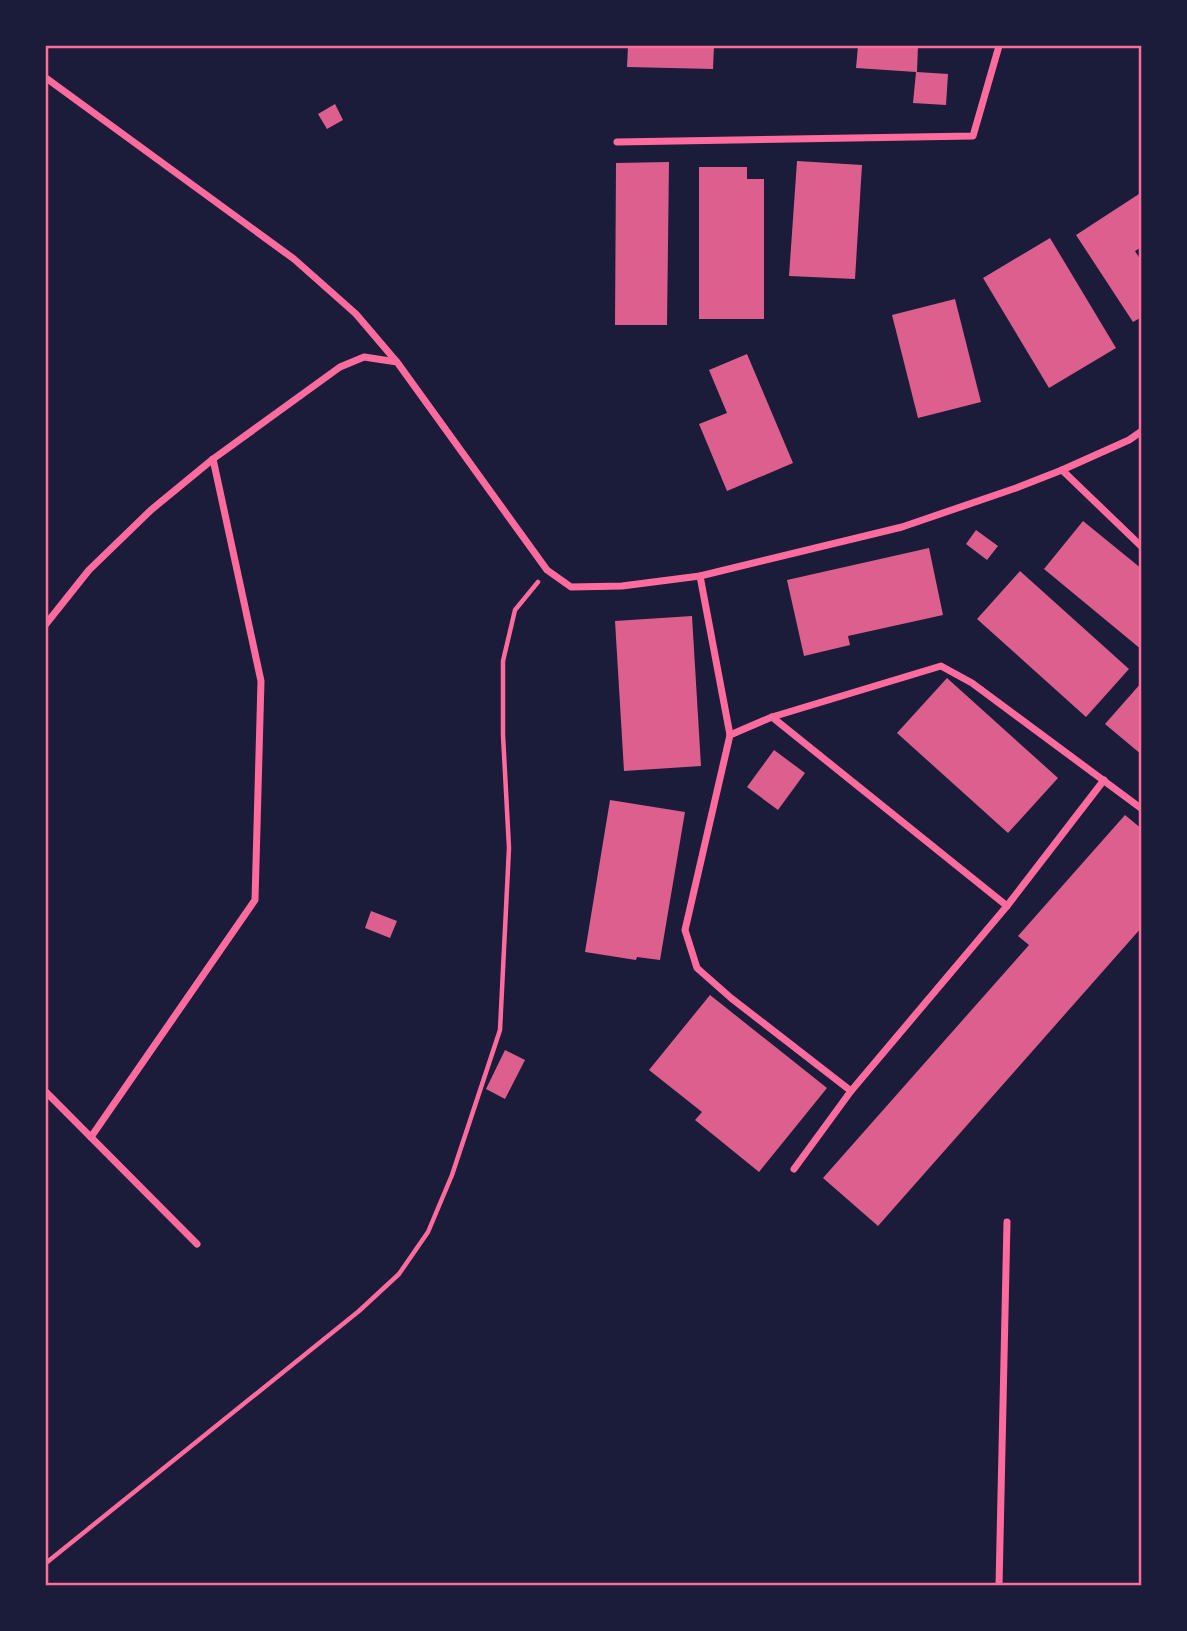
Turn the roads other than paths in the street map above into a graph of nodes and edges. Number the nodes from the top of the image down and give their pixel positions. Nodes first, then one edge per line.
1 (999, 46) edge
2 (46, 78) edge
3 (617, 142) dead end
4 (397, 362) junction
5 (1142, 431) edge
6 (213, 459) junction
7 (1062, 470) junction
8 (1138, 539) edge
9 (1142, 547) edge
10 (700, 576) junction
11 (46, 624) edge
12 (772, 717) junction
13 (730, 735) junction
14 (1104, 780) junction
15 (1142, 808) edge
16 (1007, 906) junction
17 (46, 1091) edge
18 (851, 1091) junction
19 (91, 1138) junction
20 (794, 1169) dead end
21 (1007, 1222) dead end
22 (197, 1244) dead end
23 (999, 1586) edge

1 - 3 street
2 - 4 street
4 - 6 street
4 - 10 street
5 - 7 street
6 - 11 street
6 - 19 street
7 - 8 street
7 - 10 street
8 - 9 street
10 - 13 street
12 - 13 street
12 - 14 street
12 - 16 street
13 - 18 street
14 - 15 street
14 - 16 street
16 - 18 street
17 - 19 street
18 - 20 street
19 - 22 street
21 - 23 street

